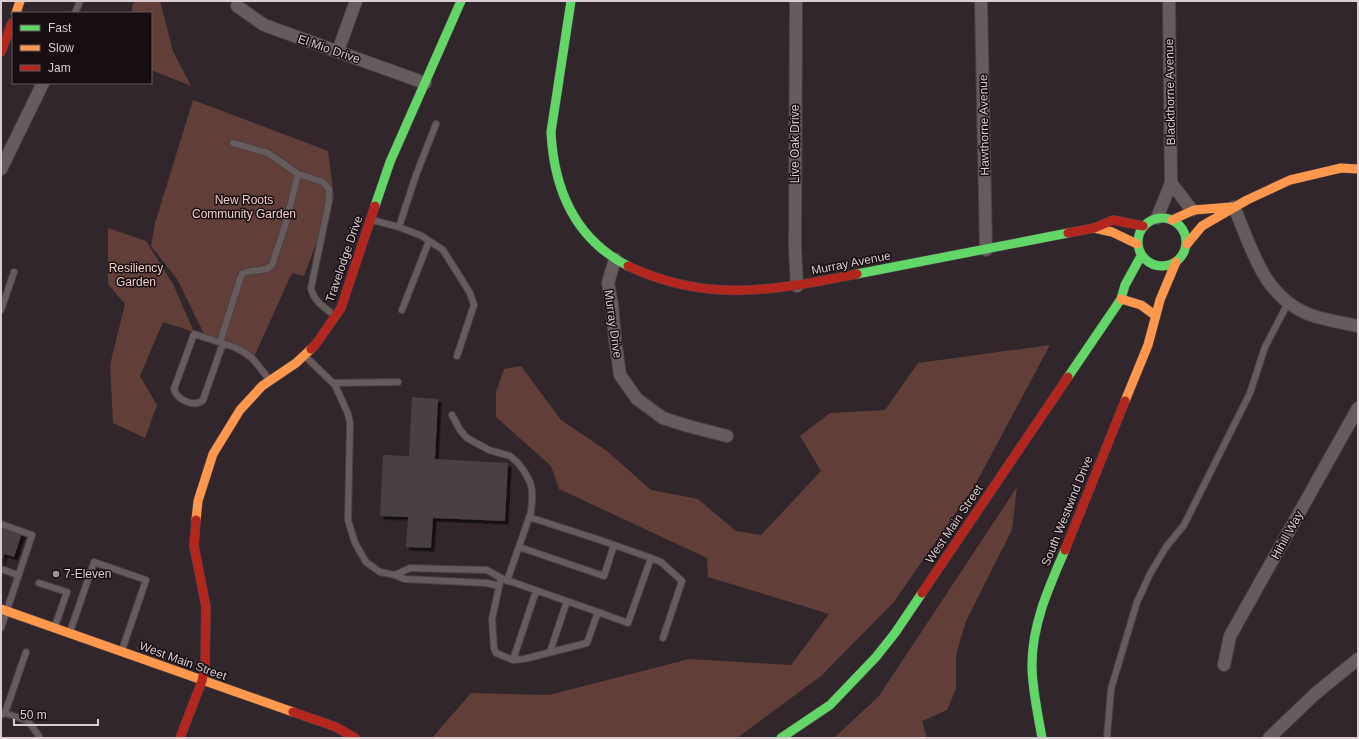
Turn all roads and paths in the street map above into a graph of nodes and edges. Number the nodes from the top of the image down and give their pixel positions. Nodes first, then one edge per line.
1 (20, 1) edge
2 (80, 1) edge
3 (356, 1) edge
4 (461, 1) edge
5 (571, 1) edge
6 (796, 1) edge
7 (981, 1) edge
8 (1169, 1) edge
9 (237, 6) dead end
10 (16, 12) edge
11 (75, 12) edge
12 (12, 21) edge
13 (1, 44) edge
14 (338, 51) junction
15 (1, 52) edge
16 (425, 83) junction
17 (43, 84) edge
18 (436, 124) dead end
19 (233, 142) dead end
20 (1358, 169) edge
21 (1, 170) edge
22 (298, 174) junction
23 (1171, 183) junction
24 (1234, 207) junction
25 (1192, 210) junction
26 (1157, 218) junction
27 (371, 220) junction
28 (1172, 220) junction
29 (1143, 226) junction
30 (399, 227) junction
31 (1094, 228) junction
32 (429, 241) junction
33 (1137, 244) junction
34 (1187, 244) junction
35 (986, 250) junction
36 (1141, 256) junction
37 (615, 259) junction
38 (1176, 262) junction
39 (14, 272) dead end
40 (797, 286) junction
41 (1157, 286) dead end
42 (1131, 292) dead end
43 (1121, 299) junction
44 (1160, 300) junction
45 (1288, 303) junction
46 (1, 310) edge
47 (402, 310) dead end
48 (336, 316) junction
49 (1156, 316) junction
50 (1358, 326) edge
51 (221, 343) junction
52 (304, 355) junction
53 (457, 356) dead end
54 (270, 380) junction
55 (398, 382) dead end
56 (333, 383) junction
57 (1358, 408) edge
58 (452, 415) dead end
59 (727, 436) dead end
60 (529, 517) junction
61 (1, 524) edge
62 (614, 545) junction
63 (519, 547) junction
64 (651, 558) junction
65 (1, 569) edge
66 (18, 575) junction
67 (394, 575) junction
68 (501, 578) junction
69 (507, 581) junction
70 (39, 583) dead end
71 (499, 586) junction
72 (536, 591) junction
73 (567, 601) junction
74 (4, 610) edge
75 (598, 612) junction
76 (1, 628) edge
77 (55, 628) junction
78 (69, 633) junction
79 (663, 638) dead end
80 (122, 651) junction
81 (26, 652) dead end
82 (550, 652) junction
83 (1358, 659) edge
84 (513, 660) junction
85 (1224, 666) dead end
86 (202, 681) junction
87 (3, 714) edge
88 (39, 738) edge
89 (180, 738) edge
90 (355, 738) edge
91 (781, 738) edge
92 (1042, 738) edge
93 (1107, 738) edge
94 (1269, 738) edge

1 - 10 main road
2 - 11 lane
3 - 14 street
4 - 16 main road, Travelodge Drive
5 - 37 main road
6 - 40 street, Live Oak Drive
7 - 35 street, Hawthorne Avenue
8 - 23 street, Blackthorne Avenue
9 - 14 street, El Mio Drive
12 - 13 main road
12 - 15 main road
14 - 16 street, El Mio Drive
16 - 27 main road, Travelodge Drive
17 - 21 street
18 - 30 lane
19 - 22 lane
20 - 24 main road
22 - 48 lane
22 - 51 lane
23 - 25 street
23 - 26 street, Blackthorne Avenue
24 - 25 main road
24 - 34 main road
24 - 45 street
25 - 28 main road
26 - 28 main road
26 - 29 main road
27 - 30 lane
27 - 48 main road, Travelodge Drive
28 - 34 main road
29 - 31 main road, Murray Avenue
29 - 33 main road
30 - 32 lane
31 - 33 main road, Murray Avenue
31 - 35 main road, Murray Avenue
32 - 47 lane
32 - 53 lane
33 - 36 main road
34 - 38 main road
35 - 40 main road, Murray Avenue
36 - 38 main road
36 - 43 main road, West Main Street
37 - 40 main road, Murray Avenue
37 - 59 street, Murray Drive
38 - 44 main road, South Westwind Drive
39 - 46 lane
41 - 44 main road, South Westwind Drive
42 - 43 main road, West Main Street
43 - 49 main road
43 - 91 main road, West Main Street
44 - 49 main road, South Westwind Drive
45 - 50 street
45 - 93 lane
48 - 52 main road, Travelodge Drive
49 - 92 main road, South Westwind Drive
51 - 51 lane
51 - 54 lane
52 - 54 main road, Travelodge Drive
52 - 56 lane
54 - 86 main road, Travelodge Drive
55 - 56 lane
56 - 67 lane
57 - 85 street, Hihill Way
58 - 60 lane
60 - 62 lane
60 - 63 lane
61 - 66 lane
62 - 63 lane
62 - 64 lane
63 - 69 lane
64 - 75 lane
64 - 79 lane
65 - 66 lane
66 - 74 lane
67 - 68 lane
67 - 71 lane
68 - 69 lane
68 - 71 lane
69 - 72 lane
70 - 77 lane
71 - 84 lane
72 - 73 lane
72 - 84 lane
73 - 75 lane
73 - 82 lane
74 - 76 lane
74 - 77 main road, West Main Street
75 - 82 lane
77 - 78 main road, West Main Street
78 - 80 main road, West Main Street
78 - 80 lane
80 - 86 main road, West Main Street
81 - 87 lane
82 - 84 lane
83 - 94 street
86 - 89 main road, Travelodge Drive
86 - 90 main road, West Main Street
87 - 88 lane

